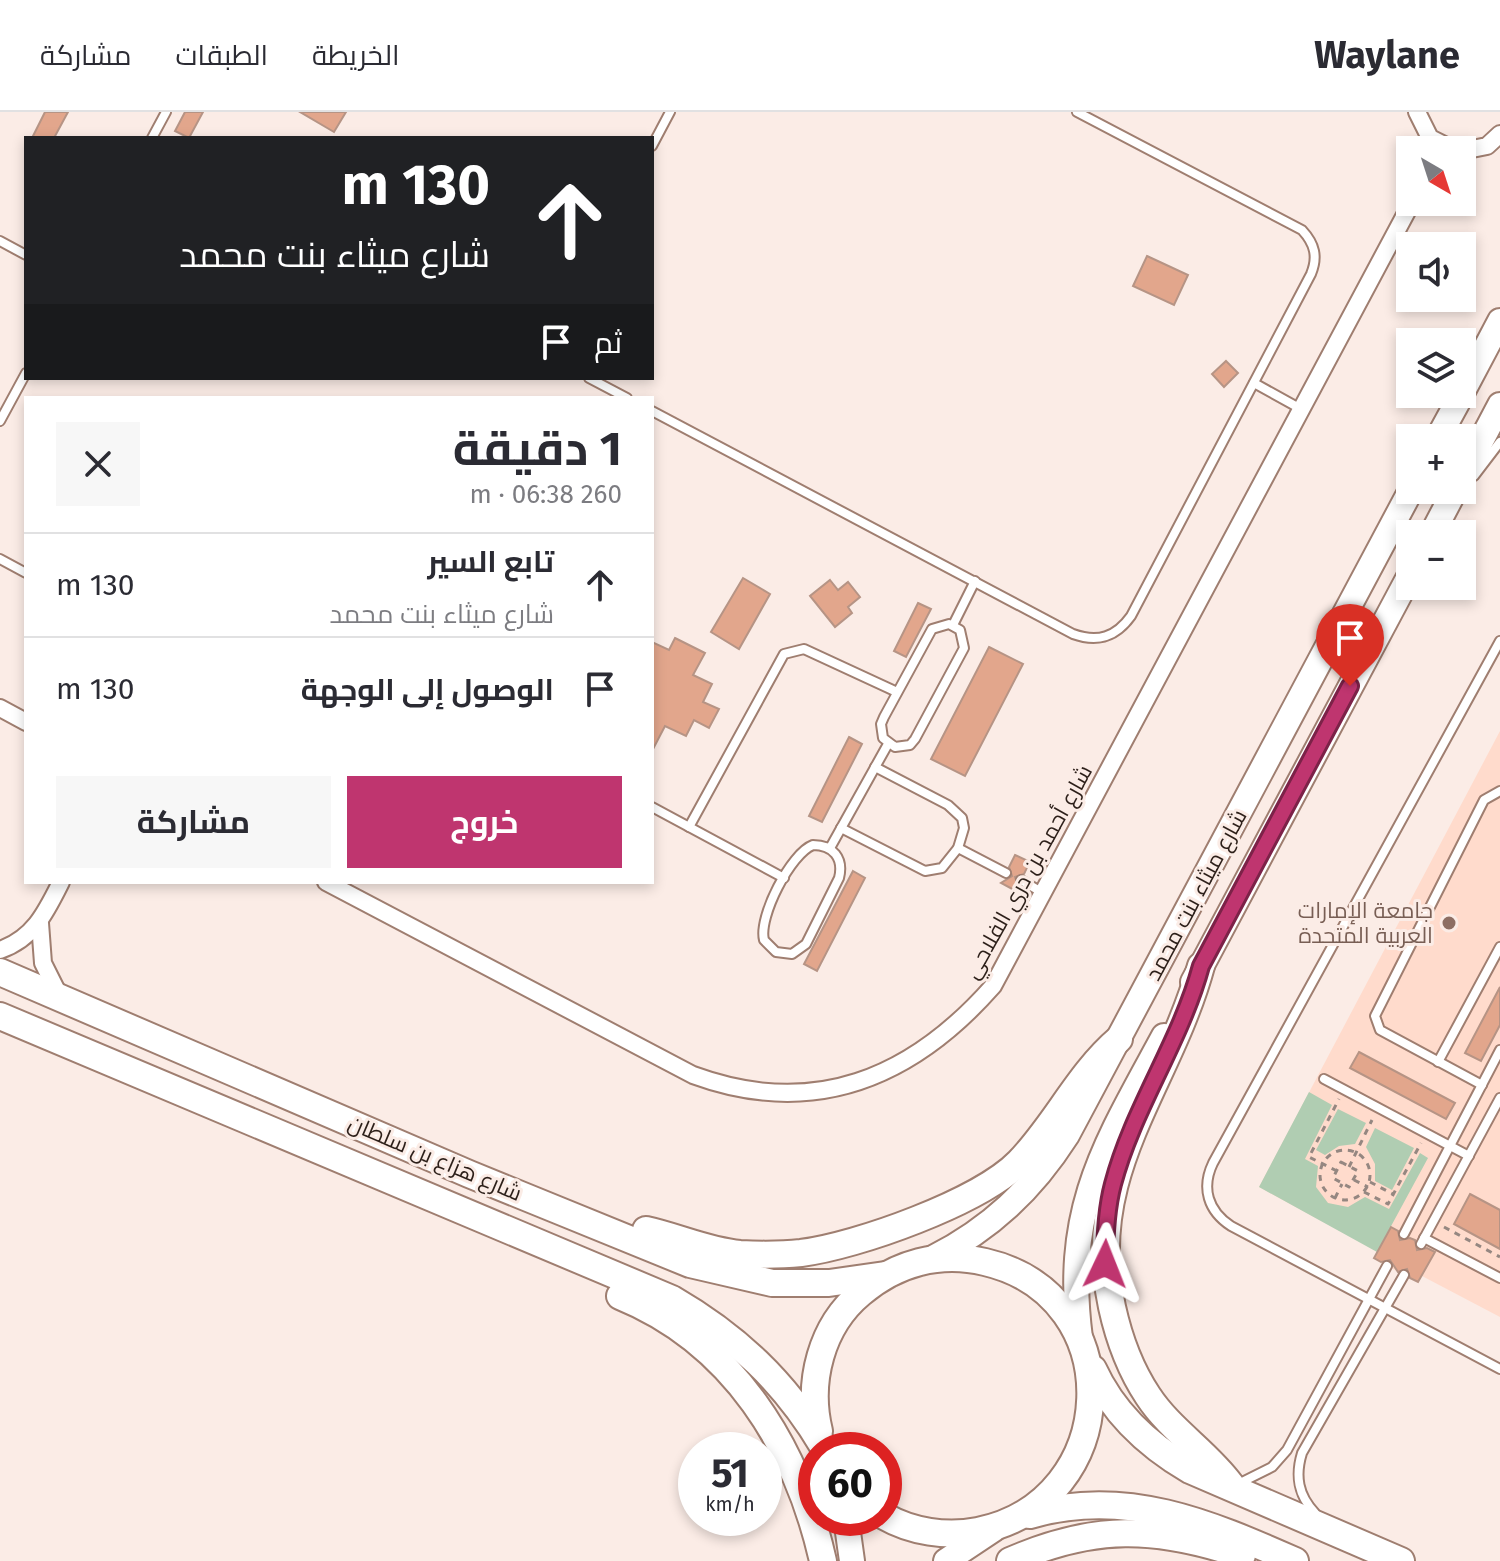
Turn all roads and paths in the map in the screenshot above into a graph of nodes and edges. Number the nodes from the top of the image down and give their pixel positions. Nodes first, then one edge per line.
1 (166, 112) edge
2 (670, 112) edge
3 (1077, 112) edge
4 (1500, 134) edge
5 (153, 136) edge
6 (654, 142) edge
7 (1476, 148) edge
8 (1405, 216) edge
9 (0, 241) edge
10 (24, 254) edge
11 (1500, 321) edge
12 (1476, 367) edge
13 (24, 376) edge
14 (593, 380) edge
15 (1254, 383) junction
16 (623, 396) edge
17 (1500, 405) edge
18 (3, 410) edge
19 (1302, 410) junction
20 (654, 412) edge
21 (0, 421) edge
22 (1500, 442) edge
23 (1476, 450) edge
24 (1476, 470) edge
25 (1404, 504) edge
26 (0, 559) edge
27 (24, 572) edge
28 (975, 581) junction
29 (1397, 600) edge
30 (953, 625) junction
31 (1500, 641) edge
32 (897, 692) junction
33 (0, 708) edge
34 (24, 721) edge
35 (888, 744) junction
36 (875, 767) junction
37 (1500, 791) edge
38 (654, 808) edge
39 (689, 827) junction
40 (841, 828) junction
41 (830, 848) junction
42 (958, 848) junction
43 (1006, 873) dead end
44 (784, 878) junction
45 (1021, 880) dead end
46 (60, 884) edge
47 (330, 884) edge
48 (1044, 893) junction
49 (40, 923) junction
50 (1500, 947) edge
51 (0, 950) edge
52 (1201, 966) junction
53 (0, 972) edge
54 (61, 998) junction
55 (0, 1016) edge
56 (1119, 1039) junction
57 (1500, 1050) edge
58 (1438, 1062) junction
59 (1324, 1079) dead end
60 (1482, 1085) junction
61 (1344, 1089) junction
62 (1500, 1098) edge
63 (1378, 1108) junction
64 (1426, 1133) junction
65 (1450, 1146) junction
66 (1356, 1152) junction
67 (1469, 1156) junction
68 (1322, 1164) junction
69 (1349, 1167) junction
70 (1337, 1171) junction
71 (1354, 1180) junction
72 (1370, 1182) junction
73 (1342, 1183) junction
74 (1366, 1190) junction
75 (1393, 1194) junction
76 (1335, 1198) junction
77 (460, 1209) junction
78 (1434, 1221) junction
79 (592, 1224) junction
80 (1404, 1234) dead end
81 (1500, 1257) edge
82 (933, 1258) junction
83 (1387, 1266) dead end
84 (885, 1275) junction
85 (1404, 1275) dead end
86 (1500, 1278) edge
87 (1369, 1300) junction
88 (1386, 1308) junction
89 (1083, 1347) junction
90 (1500, 1369) edge
91 (815, 1432) edge
92 (820, 1432) edge
93 (1232, 1486) junction
94 (1008, 1522) junction
95 (902, 1523) edge
96 (1332, 1530) junction
97 (849, 1536) edge
98 (823, 1561) edge
99 (852, 1561) edge
100 (946, 1561) edge
101 (1010, 1561) edge
102 (1260, 1561) edge
103 (1295, 1561) edge
104 (1401, 1561) edge

1 - 5 lane
2 - 6 lane
3 - 15 lane
4 - 7 street
8 - 19 street, شارع أحمد بن دري الفلاحي
9 - 10 lane
11 - 12 main road
13 - 18 lane
14 - 16 lane
15 - 19 lane
15 - 28 lane
17 - 23 main road
18 - 21 lane
19 - 48 street, شارع أحمد بن دري الفلاحي
20 - 28 lane
22 - 24 lane
25 - 56 main road, شارع ميثاء بنت محمد
26 - 27 lane
28 - 30 lane
29 - 52 main road, شارع ميثاء بنت محمد
30 - 32 lane
30 - 35 lane
31 - 87 lane
32 - 35 lane
32 - 39 lane
33 - 34 street
35 - 36 lane
36 - 40 lane
36 - 42 lane
37 - 58 lane
38 - 39 lane
39 - 44 lane
40 - 41 lane
40 - 42 lane
41 - 44 lane
41 - 44 lane
42 - 43 lane
45 - 48 lane
46 - 49 street
47 - 48 street, شارع أحمد بن دري الفلاحي
49 - 51 street
49 - 54 street
50 - 58 lane
52 - 89 main road, شارع ميثاء بنت محمد
52 - 93 main road
53 - 54 main road, شارع هزاع بن سلطان
54 - 79 main road, شارع هزاع بن سلطان
55 - 77 main road, شارع هزاع بن سلطان
56 - 79 main road
56 - 82 main road, شارع ميثاء بنت محمد
57 - 60 lane
58 - 60 lane
59 - 61 lane
60 - 65 lane
61 - 63 lane
61 - 68 path
62 - 67 lane
63 - 64 lane
63 - 66 path
64 - 65 lane
64 - 75 path
65 - 67 lane
65 - 80 lane
66 - 68 path
66 - 69 path
66 - 72 path
67 - 78 lane
68 - 70 path
68 - 76 path
69 - 70 path
69 - 71 path
70 - 73 path
71 - 73 path
71 - 74 path
72 - 74 path
72 - 75 path
73 - 76 path
74 - 75 path
74 - 76 path
77 - 91 main road, شارع هزاع بن سلطان
77 - 98 main road
78 - 81 path
78 - 86 lane
79 - 84 main road, شارع هزاع بن سلطان
82 - 84 main road
82 - 89 main road
83 - 87 lane
84 - 92 main road
85 - 88 lane
87 - 88 lane
87 - 93 lane
88 - 90 lane
88 - 96 lane
89 - 93 main road
89 - 94 main road
93 - 96 main road
94 - 95 main road
94 - 100 main road
94 - 103 main road
96 - 104 main road
97 - 99 main road
101 - 102 main road

